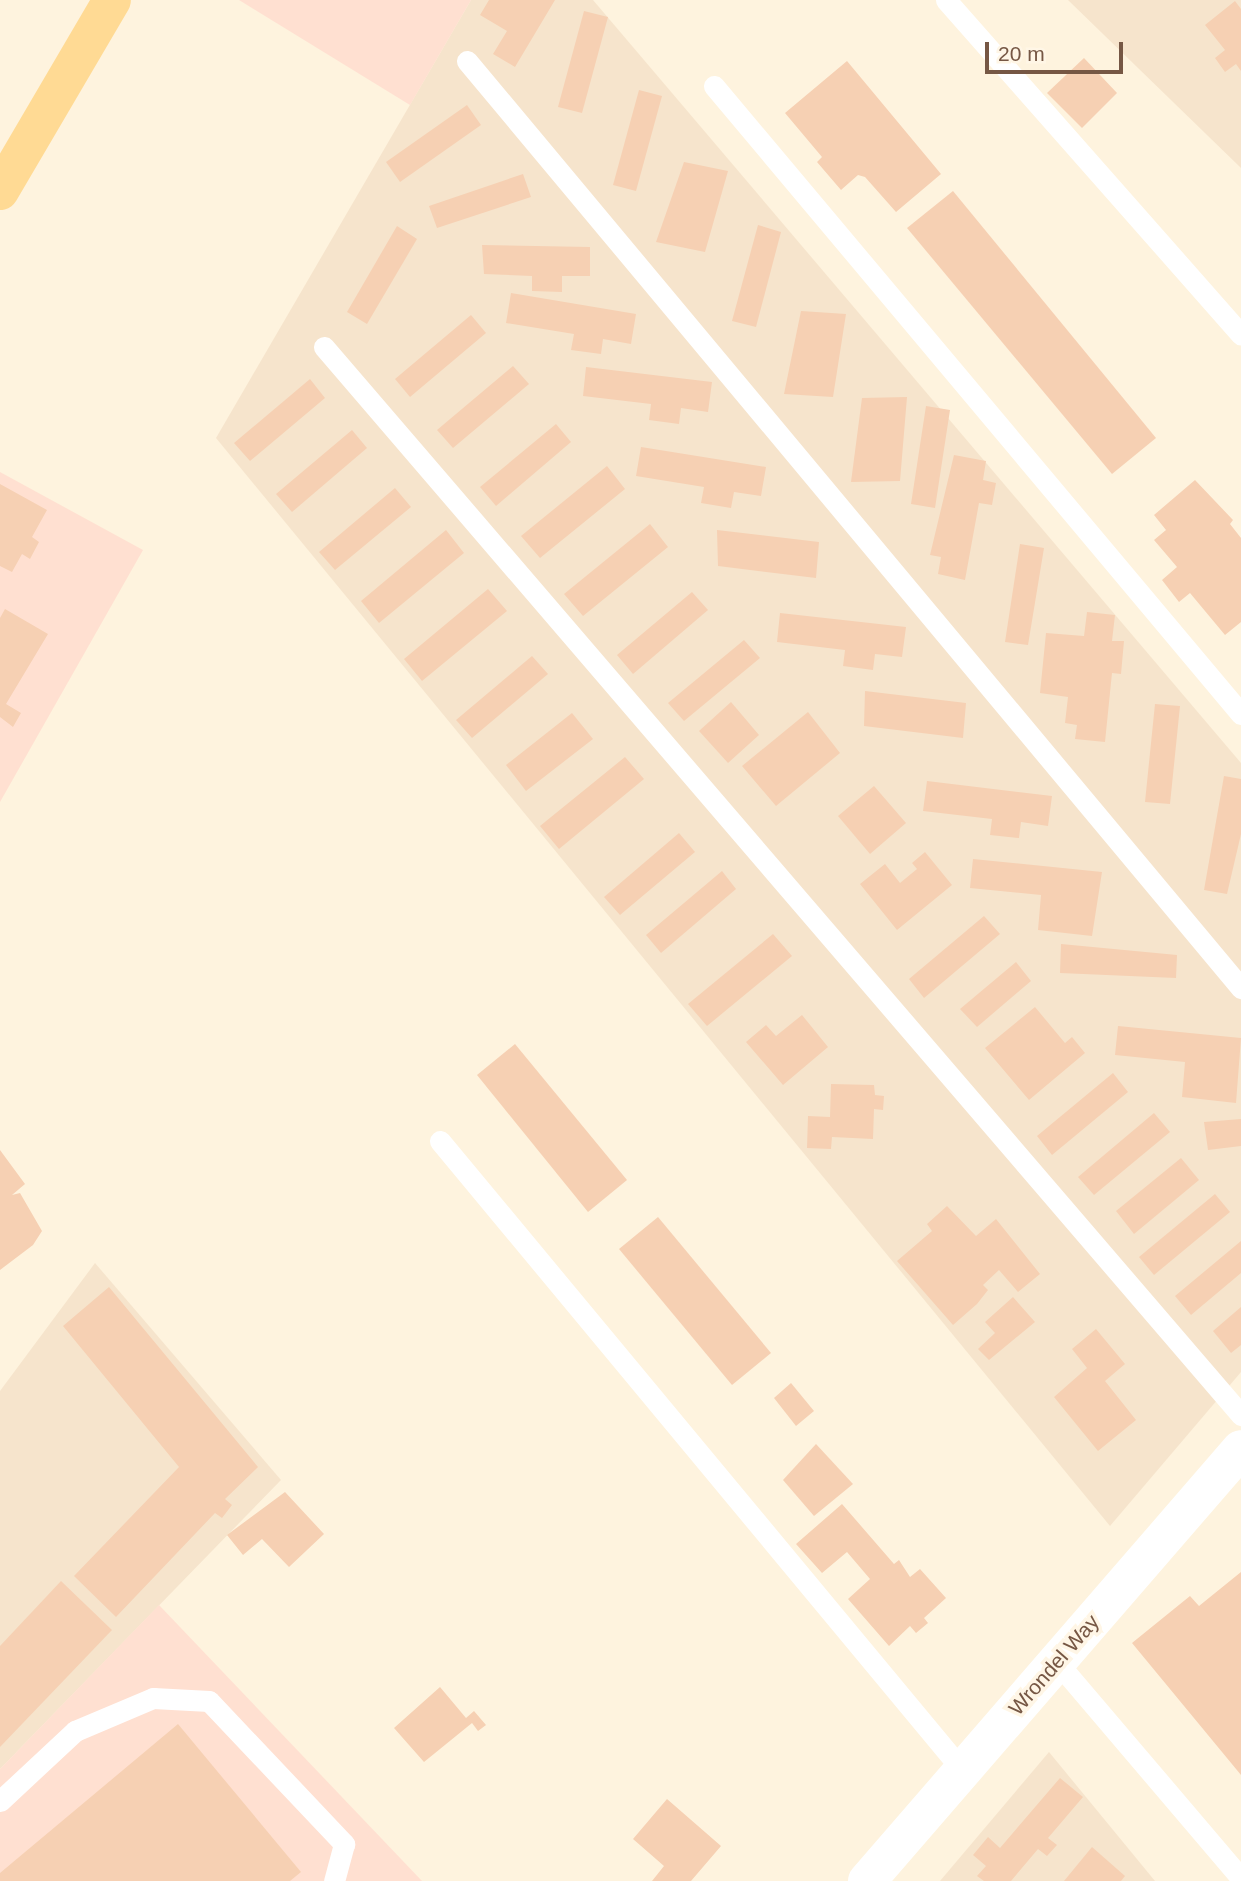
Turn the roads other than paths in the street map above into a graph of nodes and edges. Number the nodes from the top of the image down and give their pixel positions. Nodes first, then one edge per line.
1 (112, 0) edge
2 (946, 0) edge
3 (467, 61) dead end
4 (714, 86) dead end
5 (0, 191) edge
6 (1241, 335) edge
7 (324, 347) dead end
8 (1241, 714) edge
9 (1241, 988) edge
10 (440, 1141) dead end
11 (1241, 1415) edge
12 (1241, 1449) edge
13 (1057, 1662) junction
14 (963, 1771) junction
15 (0, 1801) edge
16 (882, 1875) edge
17 (1241, 1878) edge
18 (334, 1881) edge

1 - 5 main road
2 - 6 lane
3 - 9 lane
4 - 8 lane
7 - 11 lane
10 - 14 lane
12 - 13 street, Wrondel Way
13 - 14 street, Wrondel Way
13 - 17 lane
14 - 16 street, Wrondel Way
15 - 18 lane

